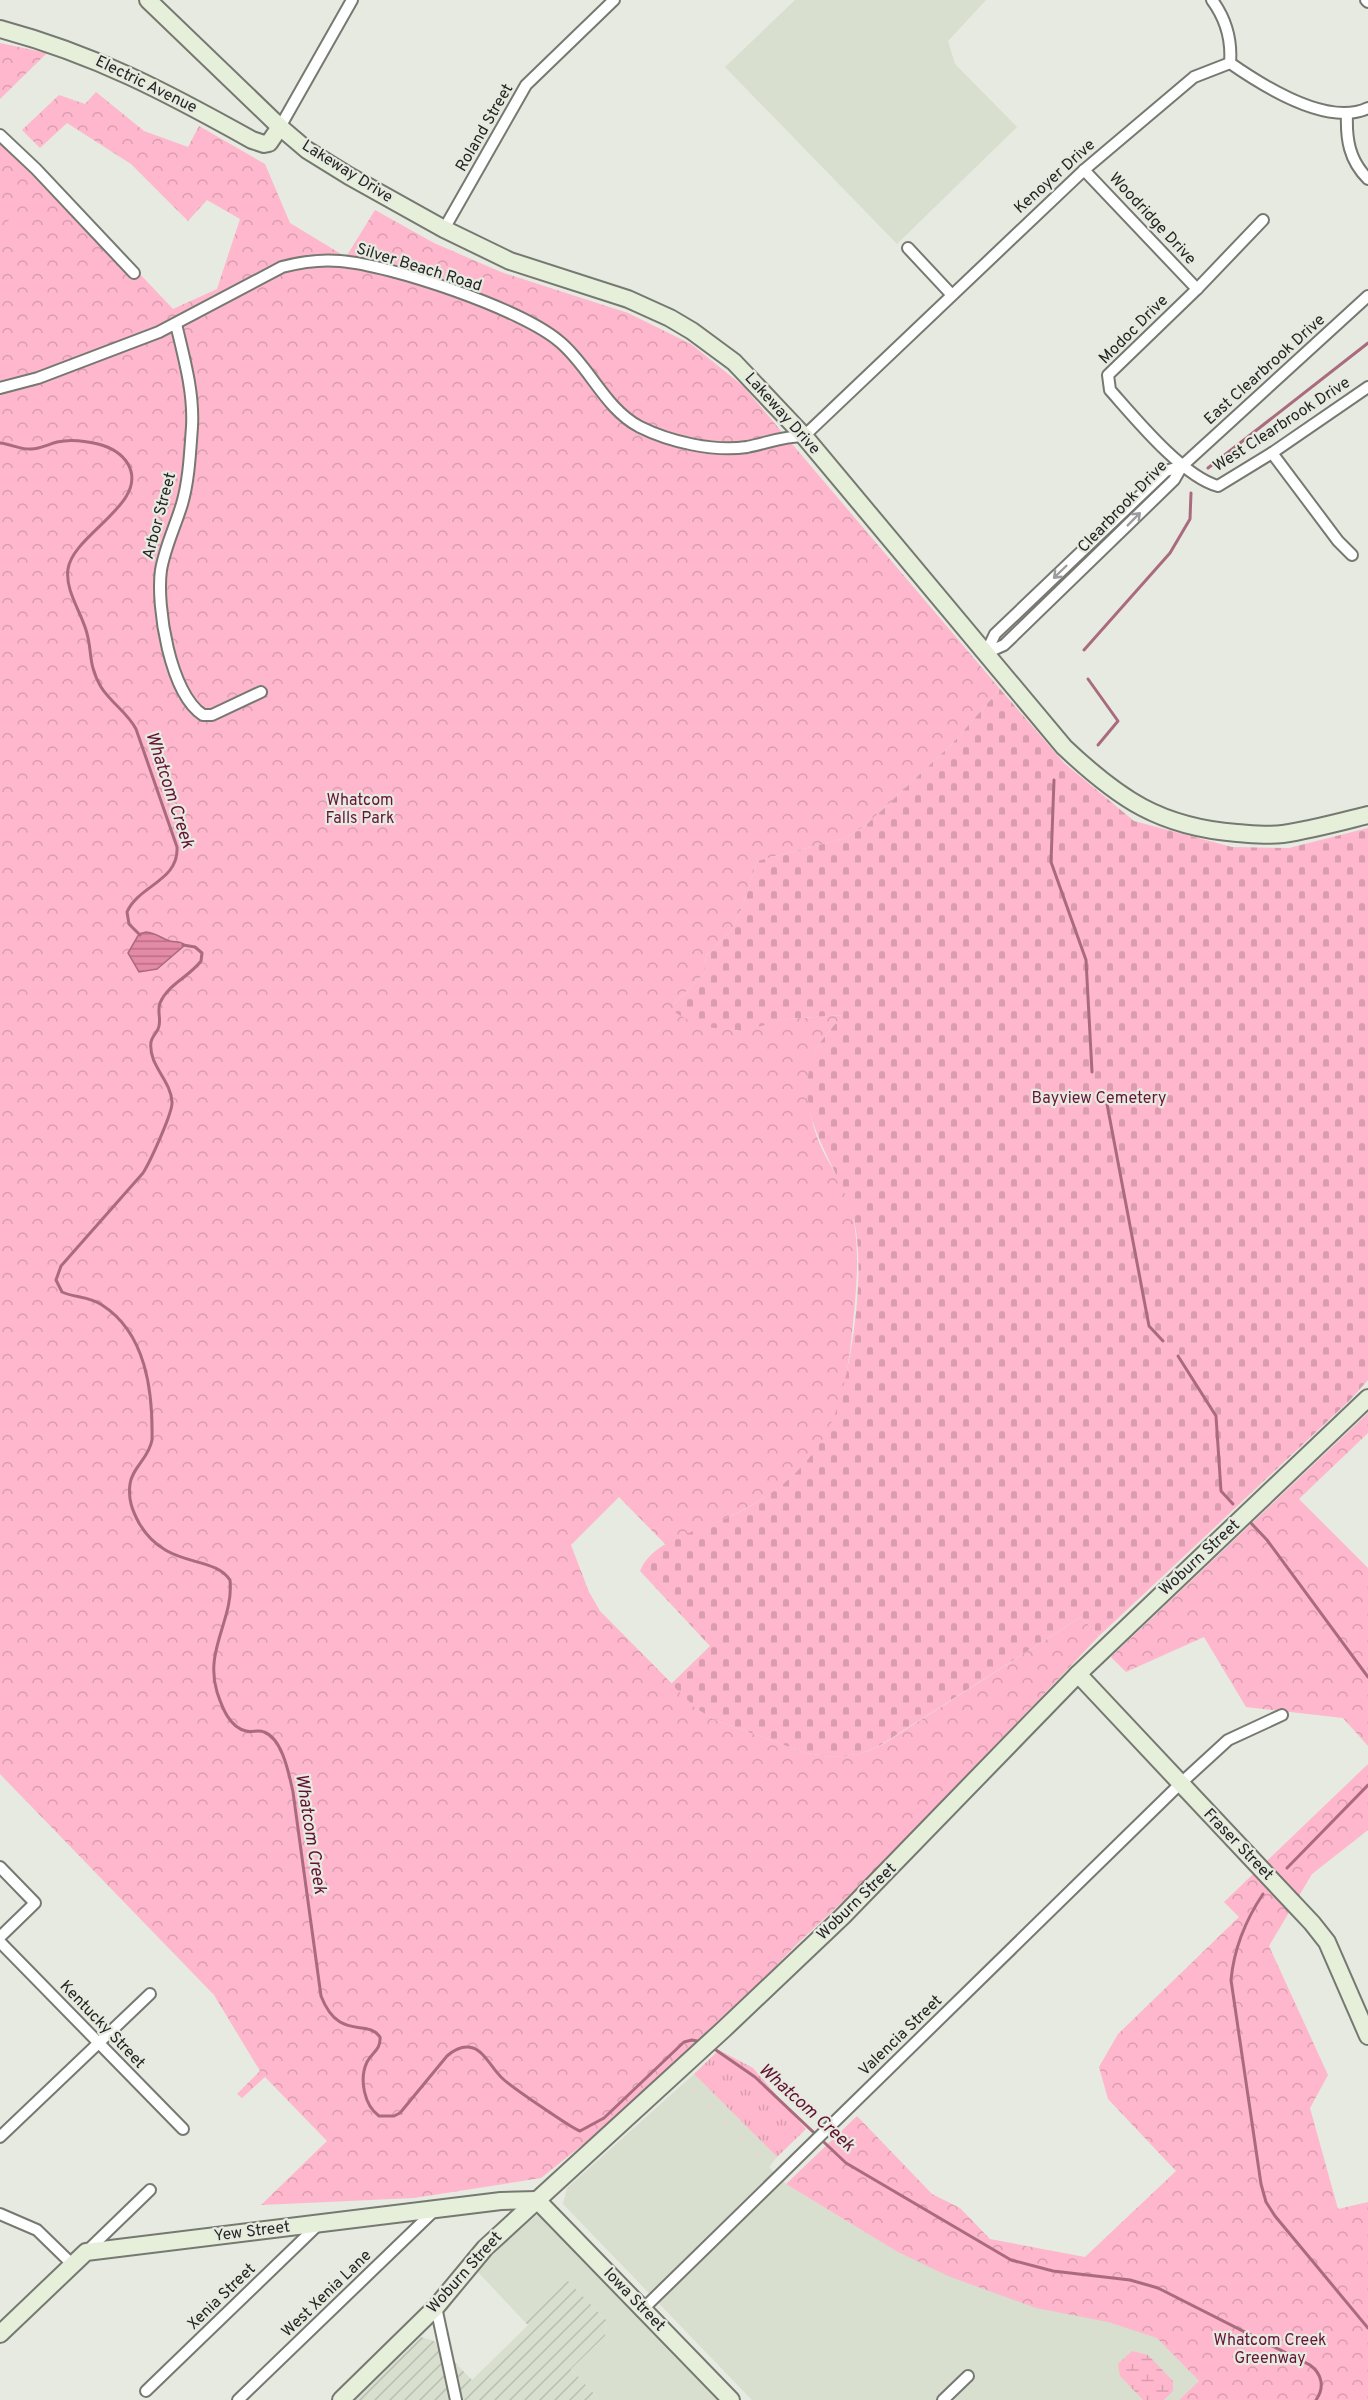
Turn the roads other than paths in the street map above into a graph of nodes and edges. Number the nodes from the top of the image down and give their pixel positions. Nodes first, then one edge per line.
1 (148, 0) edge
2 (352, 0) edge
3 (614, 0) edge
4 (1212, 0) edge
5 (0, 29) edge
6 (1230, 63) junction
7 (1368, 108) edge
8 (1347, 114) junction
9 (280, 127) junction
10 (0, 135) edge
11 (1084, 170) junction
12 (1368, 179) edge
13 (1263, 220) dead end
14 (444, 229) junction
15 (908, 248) dead end
16 (134, 273) dead end
17 (1197, 289) junction
18 (951, 294) junction
19 (1368, 296) edge
20 (176, 324) junction
21 (0, 388) edge
22 (1367, 390) edge
23 (804, 436) junction
24 (1272, 453) junction
25 (1182, 466) junction
26 (1352, 555) dead end
27 (986, 653) junction
28 (261, 692) dead end
29 (1368, 815) edge
30 (1368, 1398) edge
31 (1078, 1674) junction
32 (1282, 1715) dead end
33 (1180, 1784) junction
34 (0, 1867) edge
35 (0, 1937) edge
36 (0, 1942) edge
37 (150, 1994) dead end
38 (1368, 2036) edge
39 (97, 2042) junction
40 (183, 2129) dead end
41 (0, 2137) edge
42 (150, 2190) dead end
43 (537, 2200) junction
44 (436, 2209) junction
45 (0, 2214) edge
46 (319, 2224) junction
47 (86, 2252) junction
48 (73, 2265) junction
49 (436, 2307) junction
50 (643, 2309) junction
51 (0, 2334) edge
52 (968, 2376) dead end
53 (146, 2391) dead end
54 (238, 2400) edge
55 (341, 2400) edge
56 (456, 2400) edge
57 (731, 2400) edge
58 (943, 2400) edge

1 - 9 main road, Lakeway Drive
2 - 9 street
3 - 14 street, Roland Street
4 - 6 street
5 - 9 main road, Electric Avenue
6 - 8 street
6 - 11 street, Kenoyer Drive
7 - 8 street
8 - 12 street
9 - 14 main road, Lakeway Drive
10 - 16 street
11 - 17 street, Woodridge Drive
11 - 18 street, Kenoyer Drive
13 - 17 street, Modoc Drive
14 - 23 main road, Lakeway Drive
15 - 18 street
17 - 25 street, Modoc Drive
18 - 23 street, Kenoyer Drive
19 - 25 street, East Clearbrook Drive
20 - 21 street, Silver Beach Road
20 - 23 street, Silver Beach Road
20 - 28 street, Arbor Street
22 - 24 street, West Clearbrook Drive
23 - 27 main road, Lakeway Drive
24 - 25 street, West Clearbrook Drive
24 - 26 street
25 - 27 street, Clearbrook Drive
27 - 29 main road, Lakeway Drive
30 - 31 main road, Woburn Street
31 - 33 main road, Fraser Street
31 - 43 main road, Woburn Street
32 - 33 street, Valencia Street
33 - 38 main road, Fraser Street
33 - 50 street, Valencia Street
34 - 35 street
36 - 39 street, Kentucky Street
37 - 39 street
39 - 40 street, Kentucky Street
39 - 41 street
42 - 47 street
43 - 44 main road, Yew Street
43 - 49 main road, Woburn Street
43 - 50 main road, Iowa Street
44 - 46 main road, Yew Street
44 - 54 street, West Xenia Lane
45 - 48 street
46 - 47 main road, Yew Street
46 - 53 street, Xenia Street
47 - 48 main road
48 - 51 main road
49 - 55 main road, Woburn Street
49 - 56 street
50 - 57 main road, Iowa Street
52 - 58 street

